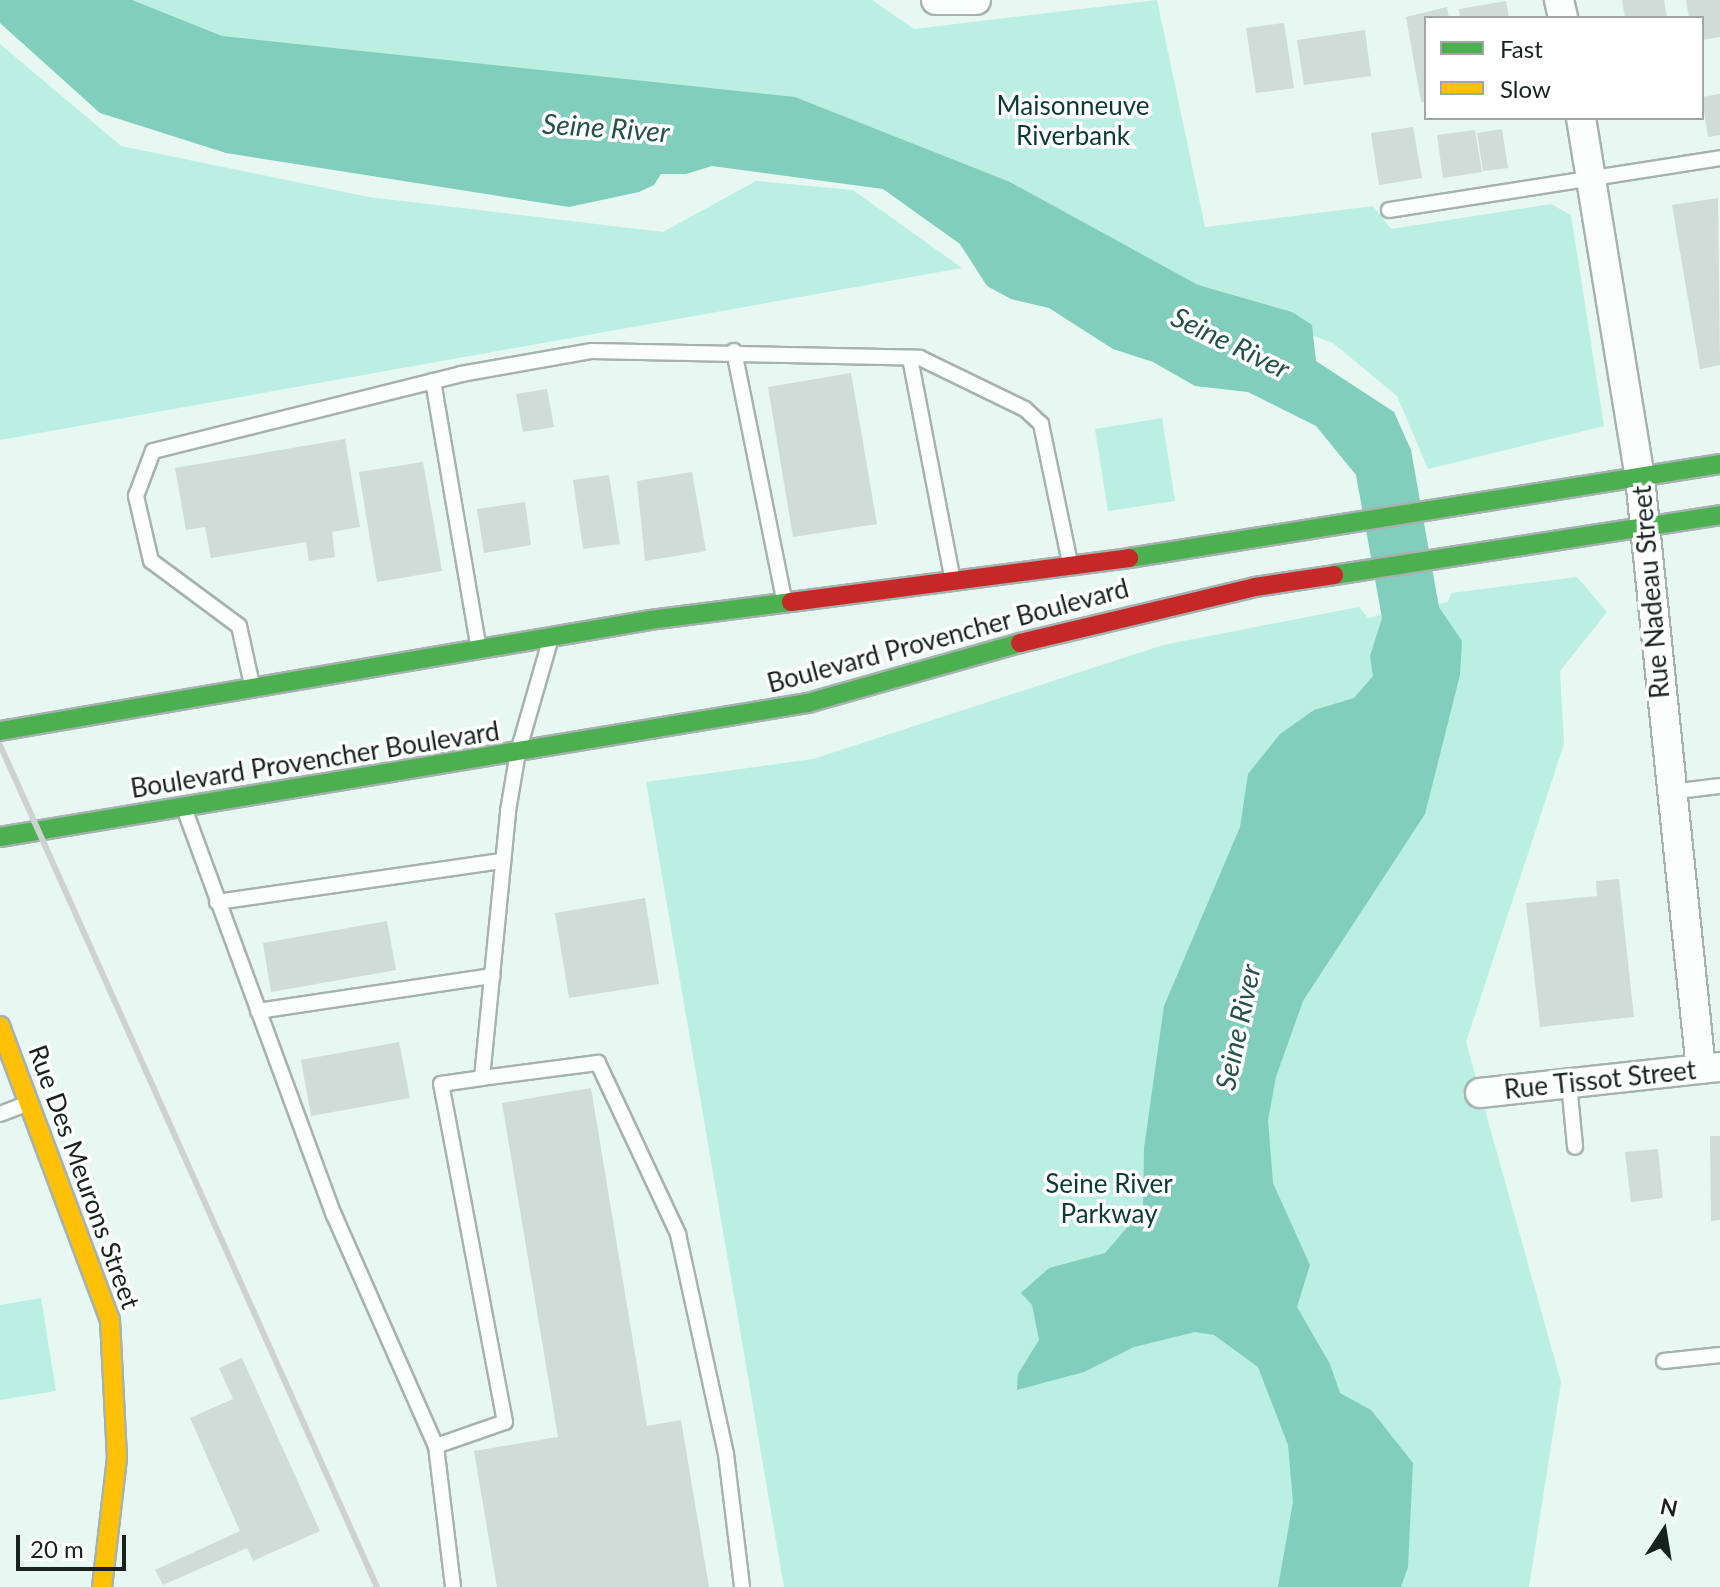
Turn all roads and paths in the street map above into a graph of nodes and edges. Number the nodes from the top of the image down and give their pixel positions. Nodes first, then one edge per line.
1 (936, 0) edge
2 (976, 0) edge
3 (1581, 120) edge
4 (1720, 158) edge
5 (1592, 180) junction
6 (1389, 210) dead end
7 (734, 351) junction
8 (910, 358) junction
9 (433, 381) junction
10 (1720, 464) edge
11 (1640, 478) junction
12 (1720, 515) edge
13 (1644, 525) junction
14 (1071, 567) junction
15 (953, 582) junction
16 (785, 603) junction
17 (551, 637) junction
18 (478, 649) junction
19 (253, 688) junction
20 (0, 731) edge
21 (518, 752) junction
22 (1720, 786) edge
23 (1670, 792) junction
24 (184, 808) junction
25 (0, 837) edge
26 (503, 861) junction
27 (217, 902) junction
28 (492, 976) junction
29 (258, 1011) junction
30 (0, 1026) edge
31 (4, 1040) edge
32 (1711, 1068) edge
33 (482, 1078) junction
34 (1569, 1083) junction
35 (1480, 1093) dead end
36 (30, 1102) junction
37 (0, 1114) edge
38 (1575, 1147) dead end
39 (1720, 1355) edge
40 (1664, 1361) dead end
41 (436, 1446) junction
42 (102, 1587) edge
43 (453, 1587) edge
44 (742, 1587) edge

1 - 2 street
3 - 5 street, Rue Nadeau Street
4 - 5 lane
5 - 6 lane
5 - 11 street, Rue Nadeau Street
7 - 8 lane
7 - 9 lane
7 - 16 lane
8 - 14 lane
8 - 15 lane
9 - 18 lane
9 - 19 lane
10 - 11 main road, Boulevard Provencher Boulevard
11 - 13 street, Rue Nadeau Street
11 - 14 main road, Boulevard Provencher Boulevard
12 - 13 main road, Boulevard Provencher Boulevard
13 - 21 main road, Boulevard Provencher Boulevard
13 - 23 street, Rue Nadeau Street
14 - 15 main road, Boulevard Provencher Boulevard
15 - 16 main road, Boulevard Provencher Boulevard
16 - 17 main road, Boulevard Provencher Boulevard
17 - 18 main road, Boulevard Provencher Boulevard
17 - 21 lane
18 - 19 main road, Boulevard Provencher Boulevard
19 - 20 main road, Boulevard Provencher Boulevard
21 - 24 main road, Boulevard Provencher Boulevard
21 - 26 lane
22 - 23 lane
23 - 32 street, Rue Nadeau Street
24 - 25 main road, Boulevard Provencher Boulevard
24 - 27 lane
26 - 27 lane
26 - 28 lane
27 - 29 lane
28 - 29 lane
28 - 33 lane
29 - 41 lane
30 - 31 main road, Rue Des Meurons Street
31 - 36 main road, Rue Des Meurons Street
32 - 34 street, Rue Tissot Street
33 - 41 lane
33 - 44 lane
34 - 35 street, Rue Tissot Street
34 - 38 lane
36 - 37 lane
36 - 42 main road, Rue Des Meurons Street
39 - 40 lane
41 - 43 lane

